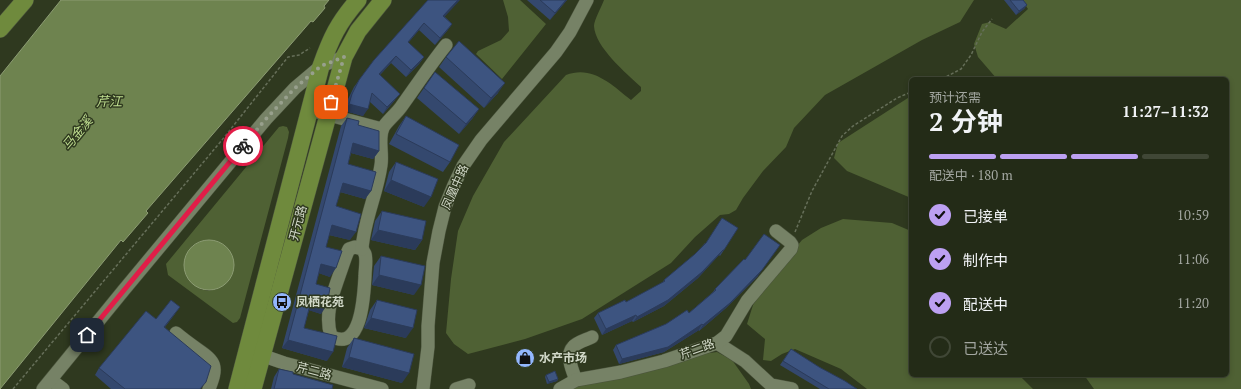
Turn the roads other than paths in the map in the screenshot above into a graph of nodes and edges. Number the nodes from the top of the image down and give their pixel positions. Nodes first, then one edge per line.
1 (25, 0) edge
2 (358, 0) edge
3 (383, 0) edge
4 (587, 0) edge
5 (0, 29) edge
6 (446, 46) dead end
7 (344, 57) junction
8 (321, 66) junction
9 (310, 110) junction
10 (328, 114) junction
11 (382, 129) junction
12 (776, 231) dead end
13 (362, 249) junction
14 (176, 333) dead end
15 (592, 337) dead end
16 (717, 343) junction
17 (255, 350) junction
18 (576, 380) junction
19 (339, 383) edge
20 (47, 384) edge
21 (469, 385) dead end
22 (63, 389) edge
23 (209, 389) edge
24 (237, 389) edge
25 (252, 389) edge
26 (382, 389) edge
27 (423, 389) edge
28 (456, 389) edge
29 (560, 389) edge
30 (792, 389) edge

1 - 5 main road
2 - 8 main road, 开元路
3 - 7 main road, 开元路
4 - 27 street
6 - 11 street
7 - 8 street
7 - 10 main road, 开元路
8 - 9 main road, 开元路
8 - 20 street
9 - 10 street
9 - 17 main road, 开元路
10 - 11 street
10 - 17 main road, 开元路
11 - 13 street
12 - 16 street, 芹二路
13 - 13 street
14 - 23 street
15 - 18 street
16 - 18 street, 芹二路
16 - 30 street
17 - 19 street, 芹二路
17 - 24 main road, 开元路
17 - 25 main road, 开元路
18 - 29 street, 芹二路
19 - 26 street, 芹二路
20 - 22 street
21 - 28 street

